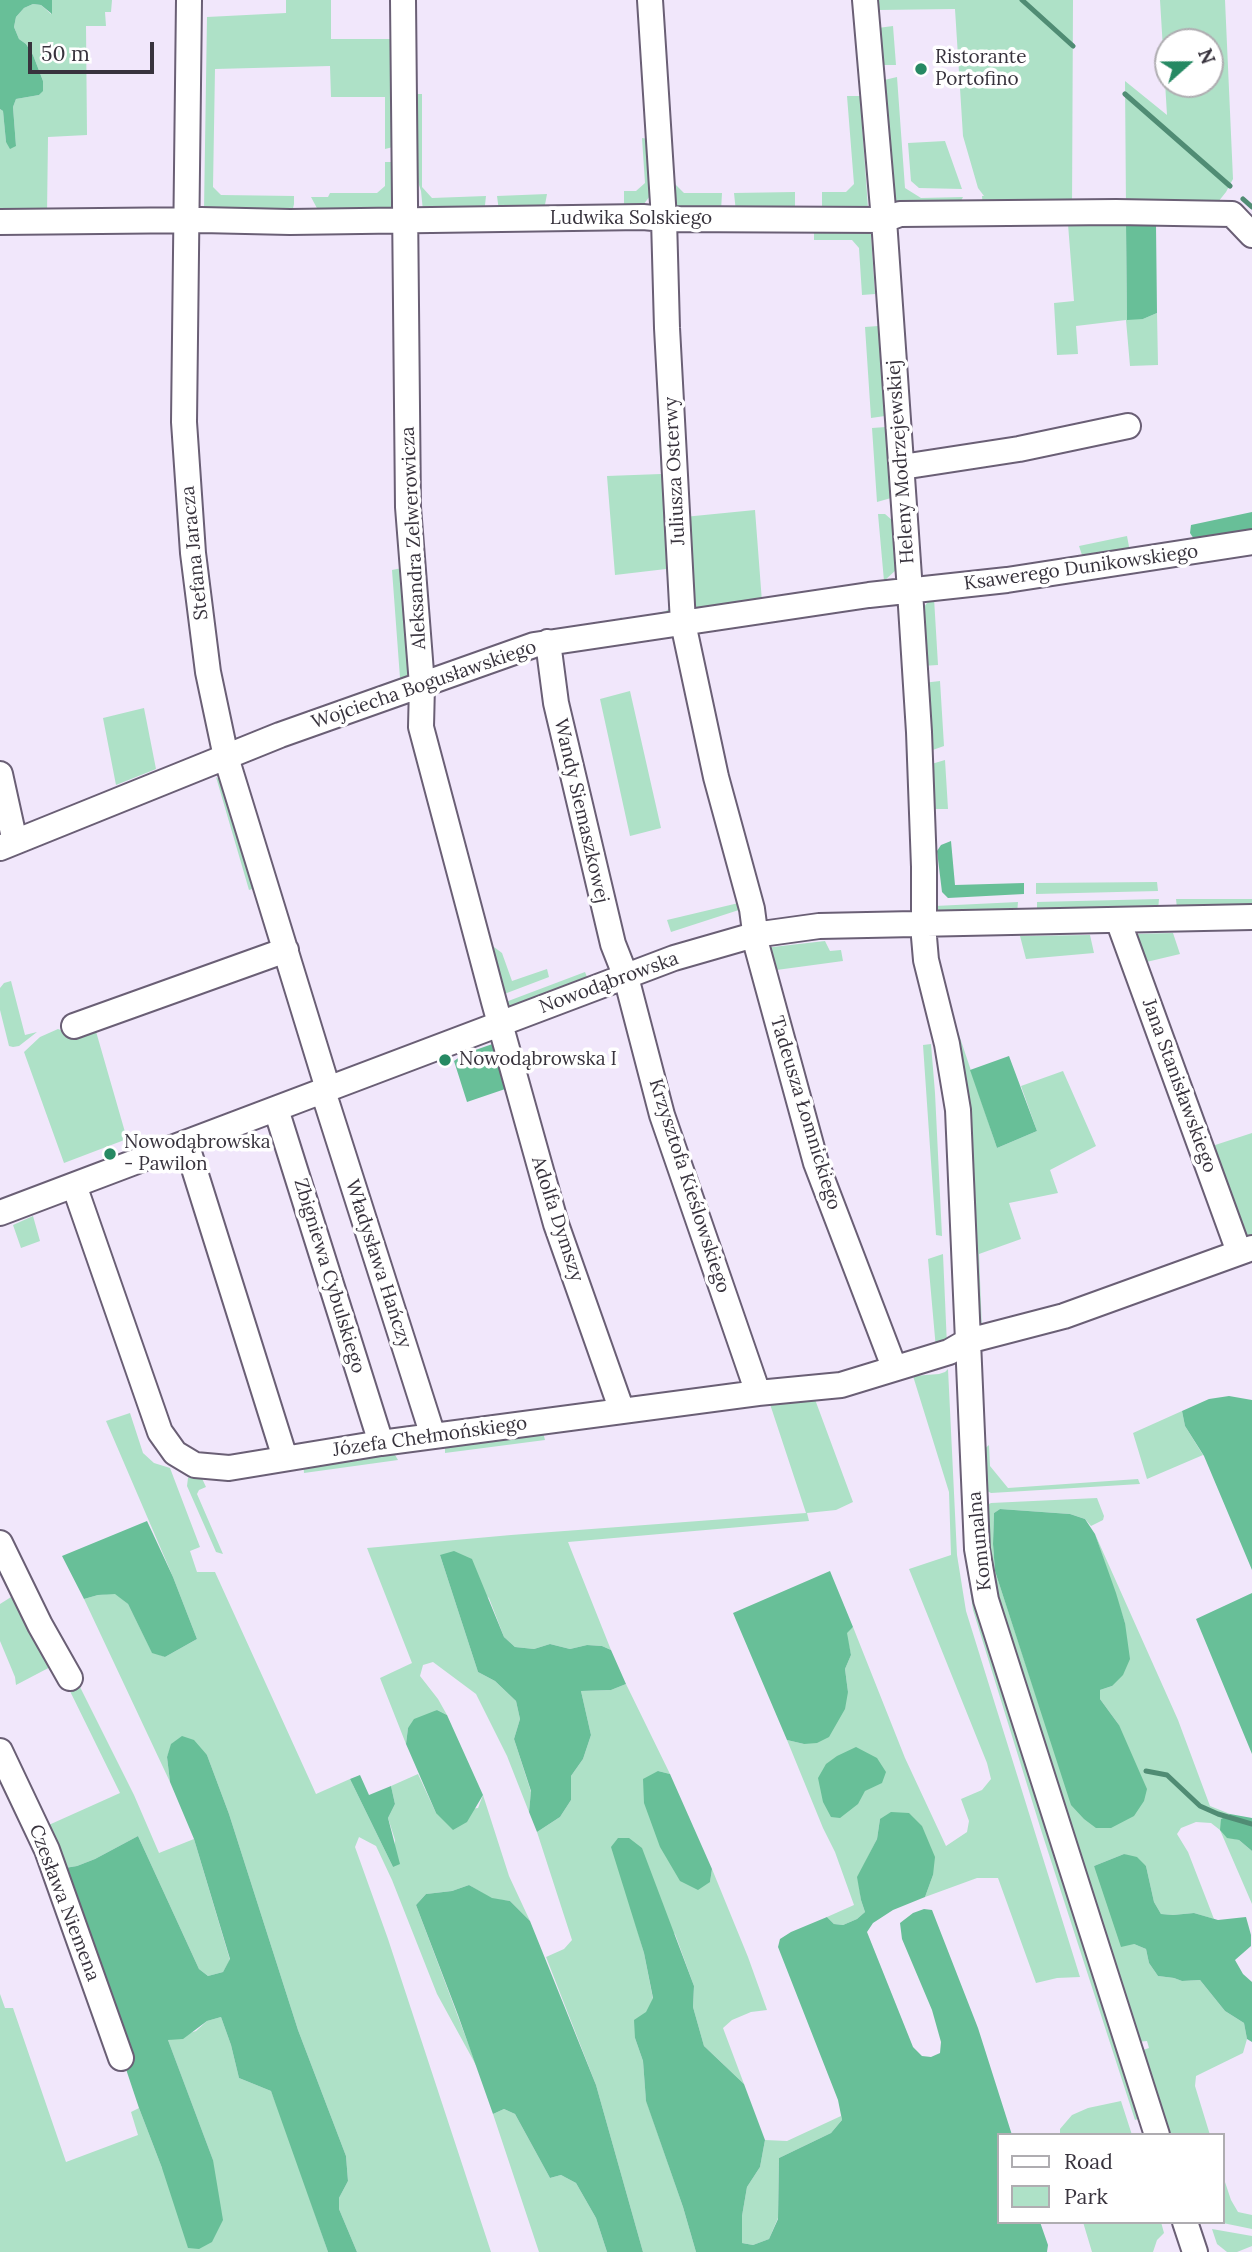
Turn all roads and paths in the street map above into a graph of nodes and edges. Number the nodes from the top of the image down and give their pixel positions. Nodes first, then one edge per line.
1 (189, 0) edge
2 (403, 0) edge
3 (650, 0) edge
4 (865, 0) edge
5 (664, 219) junction
6 (185, 220) junction
7 (884, 220) junction
8 (406, 221) junction
9 (0, 222) edge
10 (1252, 235) edge
11 (1128, 426) dead end
12 (902, 467) junction
13 (1252, 542) edge
14 (910, 591) junction
15 (683, 623) junction
16 (548, 642) junction
17 (422, 685) junction
18 (226, 757) junction
19 (0, 774) edge
20 (7, 845) edge
21 (1252, 917) edge
22 (1118, 920) junction
23 (923, 924) junction
24 (754, 935) junction
25 (286, 950) junction
26 (626, 977) junction
27 (501, 1023) junction
28 (74, 1026) dead end
29 (325, 1090) junction
30 (276, 1109) junction
31 (186, 1143) junction
32 (74, 1185) junction
33 (0, 1213) edge
34 (1246, 1250) edge
35 (968, 1340) junction
36 (894, 1367) junction
37 (758, 1393) junction
38 (622, 1411) junction
39 (433, 1436) junction
40 (381, 1443) junction
41 (285, 1458) junction
42 (0, 1543) edge
43 (70, 1678) dead end
44 (0, 1751) edge
45 (121, 2058) dead end
46 (1156, 2133) edge
47 (1186, 2224) edge
48 (1195, 2252) edge

1 - 6 street, Stefana Jaracza
2 - 8 street, Aleksandra Zelwerowicza
3 - 5 street, Juliusza Osterwy
4 - 7 street, Heleny Modrzejewskiej
5 - 7 street, Ludwika Solskiego
5 - 8 street, Ludwika Solskiego
5 - 15 street, Juliusza Osterwy
6 - 8 street, Ludwika Solskiego
6 - 9 street, Ludwika Solskiego
6 - 18 street, Stefana Jaracza
7 - 10 street, Ludwika Solskiego
7 - 12 street, Heleny Modrzejewskiej
8 - 17 street, Aleksandra Zelwerowicza
11 - 12 street
12 - 14 street, Heleny Modrzejewskiej
13 - 14 street, Ksawerego Dunikowskiego
14 - 15 street, Wojciecha Bogusławskiego
14 - 23 street, Heleny Modrzejewskiej
15 - 16 street, Wojciecha Bogusławskiego
15 - 24 street, Juliusza Osterwy
16 - 17 street, Wojciecha Bogusławskiego
16 - 26 street, Wandy Siemaszkowej
17 - 18 street, Wojciecha Bogusławskiego
17 - 27 street, Aleksandra Zelwerowicza
18 - 20 street, Wojciecha Bogusławskiego
18 - 25 street, Stefana Jaracza
19 - 20 street
21 - 22 street, Nowodąbrowska
22 - 23 street, Nowodąbrowska
22 - 34 street, Jana Stanisławskiego
23 - 24 street, Nowodąbrowska
23 - 35 street, Komunalna
24 - 26 street, Nowodąbrowska
24 - 36 street, Tadeusza Łomnickiego
25 - 28 street
25 - 29 street, Stefana Jaracza
26 - 27 street, Nowodąbrowska
26 - 37 street, Krzysztofa Kieślowskiego
27 - 29 street, Nowodąbrowska
27 - 38 street, Adolfa Dymszy
29 - 30 street, Nowodąbrowska
29 - 39 street, Władysława Hańczy
30 - 31 street, Nowodąbrowska
30 - 40 street, Zbigniewa Cybulskiego
31 - 32 street, Nowodąbrowska
31 - 41 street
32 - 33 street, Nowodąbrowska
32 - 41 street, Józefa Chełmońskiego
34 - 35 street, Józefa Chełmońskiego
35 - 36 street, Józefa Chełmońskiego
35 - 46 street, Komunalna
36 - 37 street, Józefa Chełmońskiego
37 - 38 street, Józefa Chełmońskiego
38 - 39 street, Józefa Chełmońskiego
39 - 40 street, Józefa Chełmońskiego
40 - 41 street, Józefa Chełmońskiego
42 - 43 street
44 - 45 street, Czesława Niemena
47 - 48 street

